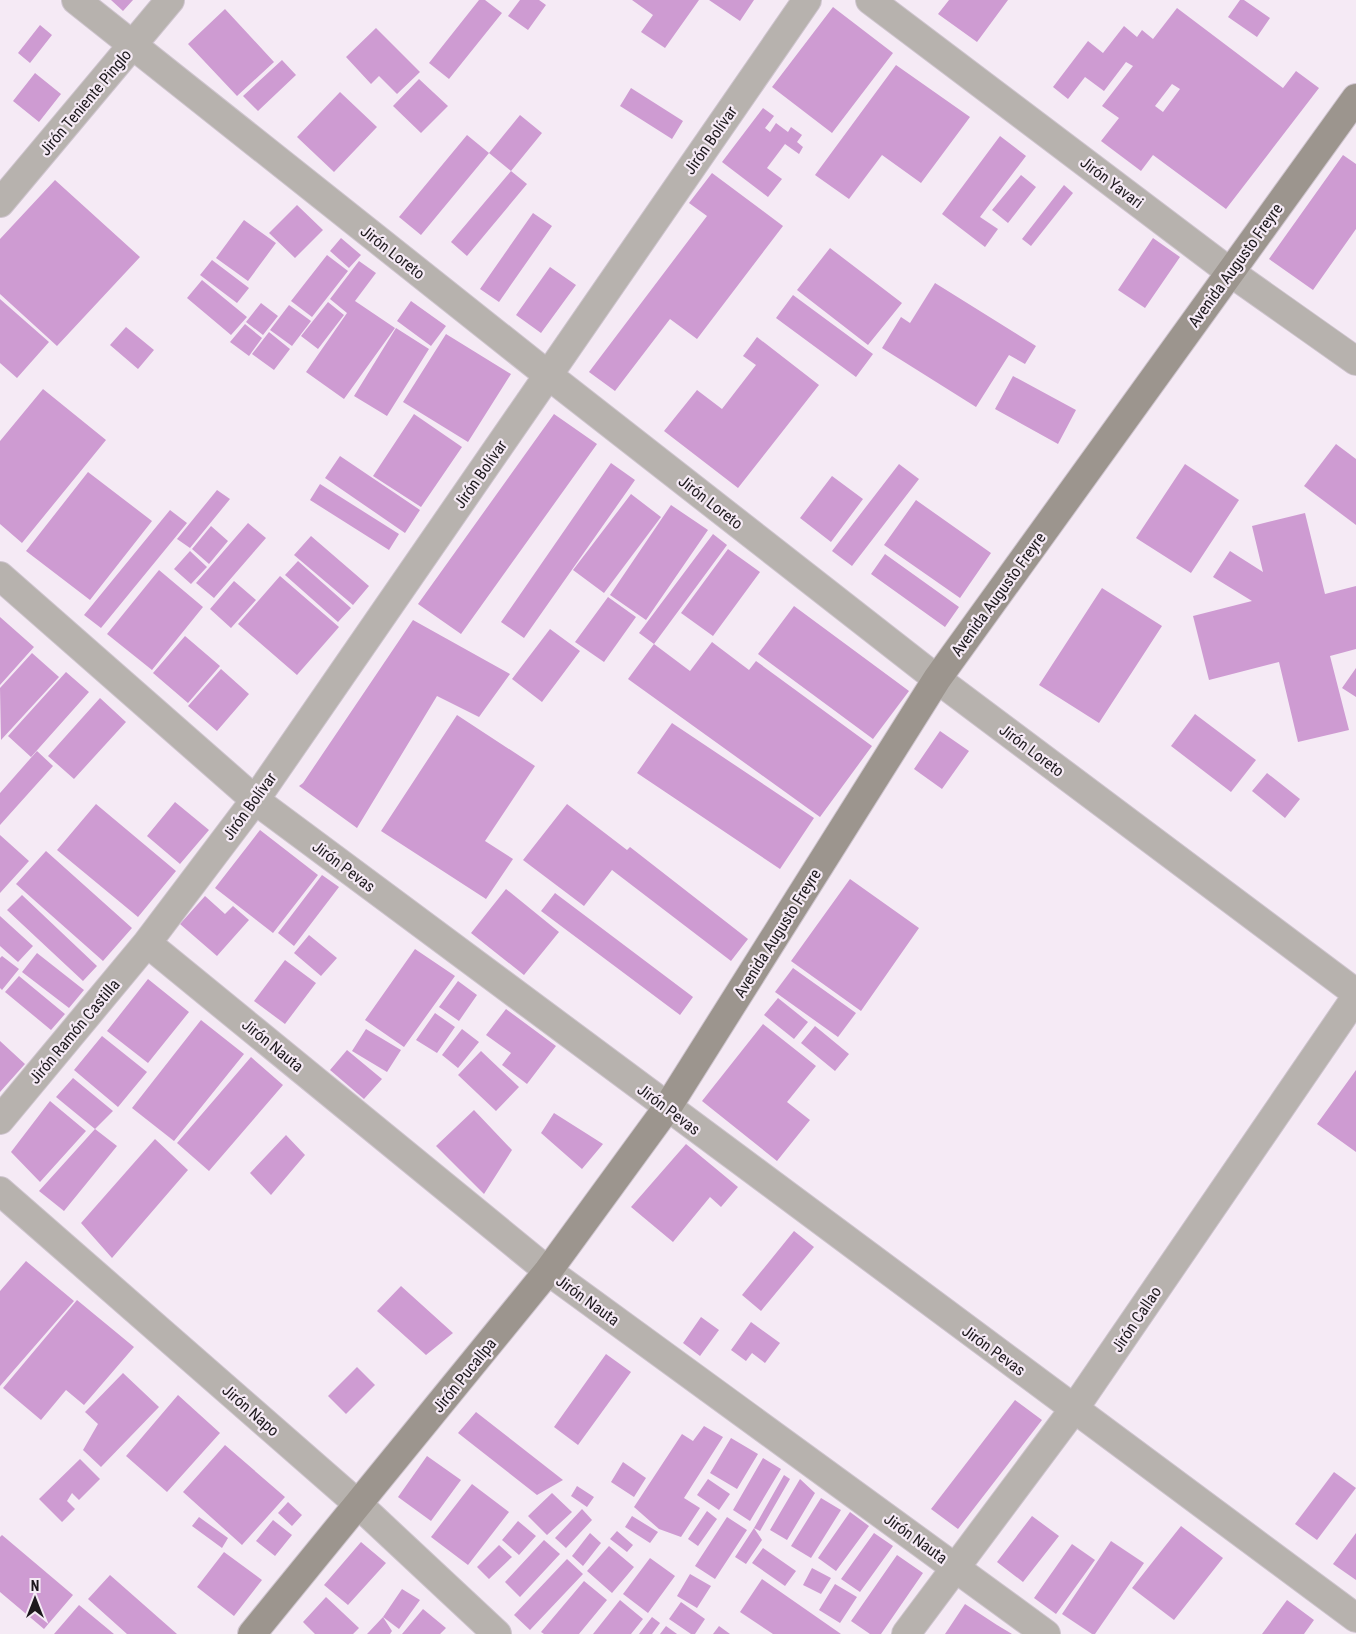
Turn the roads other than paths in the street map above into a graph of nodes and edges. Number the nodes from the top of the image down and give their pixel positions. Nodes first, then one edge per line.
1 (76, 0) edge
2 (170, 0) edge
3 (807, 0) edge
4 (870, 0) edge
5 (133, 46) junction
6 (1356, 98) edge
7 (0, 203) edge
8 (1230, 272) junction
9 (1356, 361) edge
10 (548, 375) junction
11 (0, 576) edge
12 (937, 679) junction
13 (255, 800) junction
14 (147, 943) junction
15 (1356, 993) edge
16 (1356, 997) edge
17 (667, 1108) junction
18 (0, 1120) edge
19 (0, 1191) edge
20 (548, 1271) junction
21 (1074, 1409) junction
22 (359, 1505) junction
23 (957, 1568) junction
24 (1356, 1618) edge
25 (252, 1634) edge
26 (497, 1634) edge
27 (906, 1634) edge
28 (1046, 1634) edge

1 - 5 street, Jirón Loreto
2 - 5 street, Jirón Teniente Pinglo
3 - 10 street, Jirón Bolívar
4 - 8 street, Jirón Yavari
5 - 7 street, Jirón Teniente Pinglo
5 - 10 street, Jirón Loreto
6 - 8 main road, Avenida Augusto Freyre
8 - 9 street, Jirón Yavari
8 - 12 main road, Avenida Augusto Freyre
10 - 12 street, Jirón Loreto
10 - 13 street, Jirón Bolívar
11 - 13 street, Jirón Pevas
12 - 15 street, Jirón Loreto
12 - 17 main road, Avenida Augusto Freyre
13 - 14 street, Jirón Bolívar
13 - 17 street, Jirón Pevas
14 - 18 street, Jirón Ramón Castilla
14 - 20 street, Jirón Nauta
16 - 21 street, Jirón Callao
17 - 20 main road, Jirón Pucallpa
17 - 21 street, Jirón Pevas
19 - 22 street, Jirón Napo
20 - 22 main road, Jirón Pucallpa
20 - 23 street, Jirón Nauta
21 - 23 street, Jirón Callao
21 - 24 street, Jirón Pevas
22 - 25 main road, Jirón Pucallpa
22 - 26 street, Jirón Napo
23 - 27 street, Jirón Callao
23 - 28 street, Jirón Nauta

